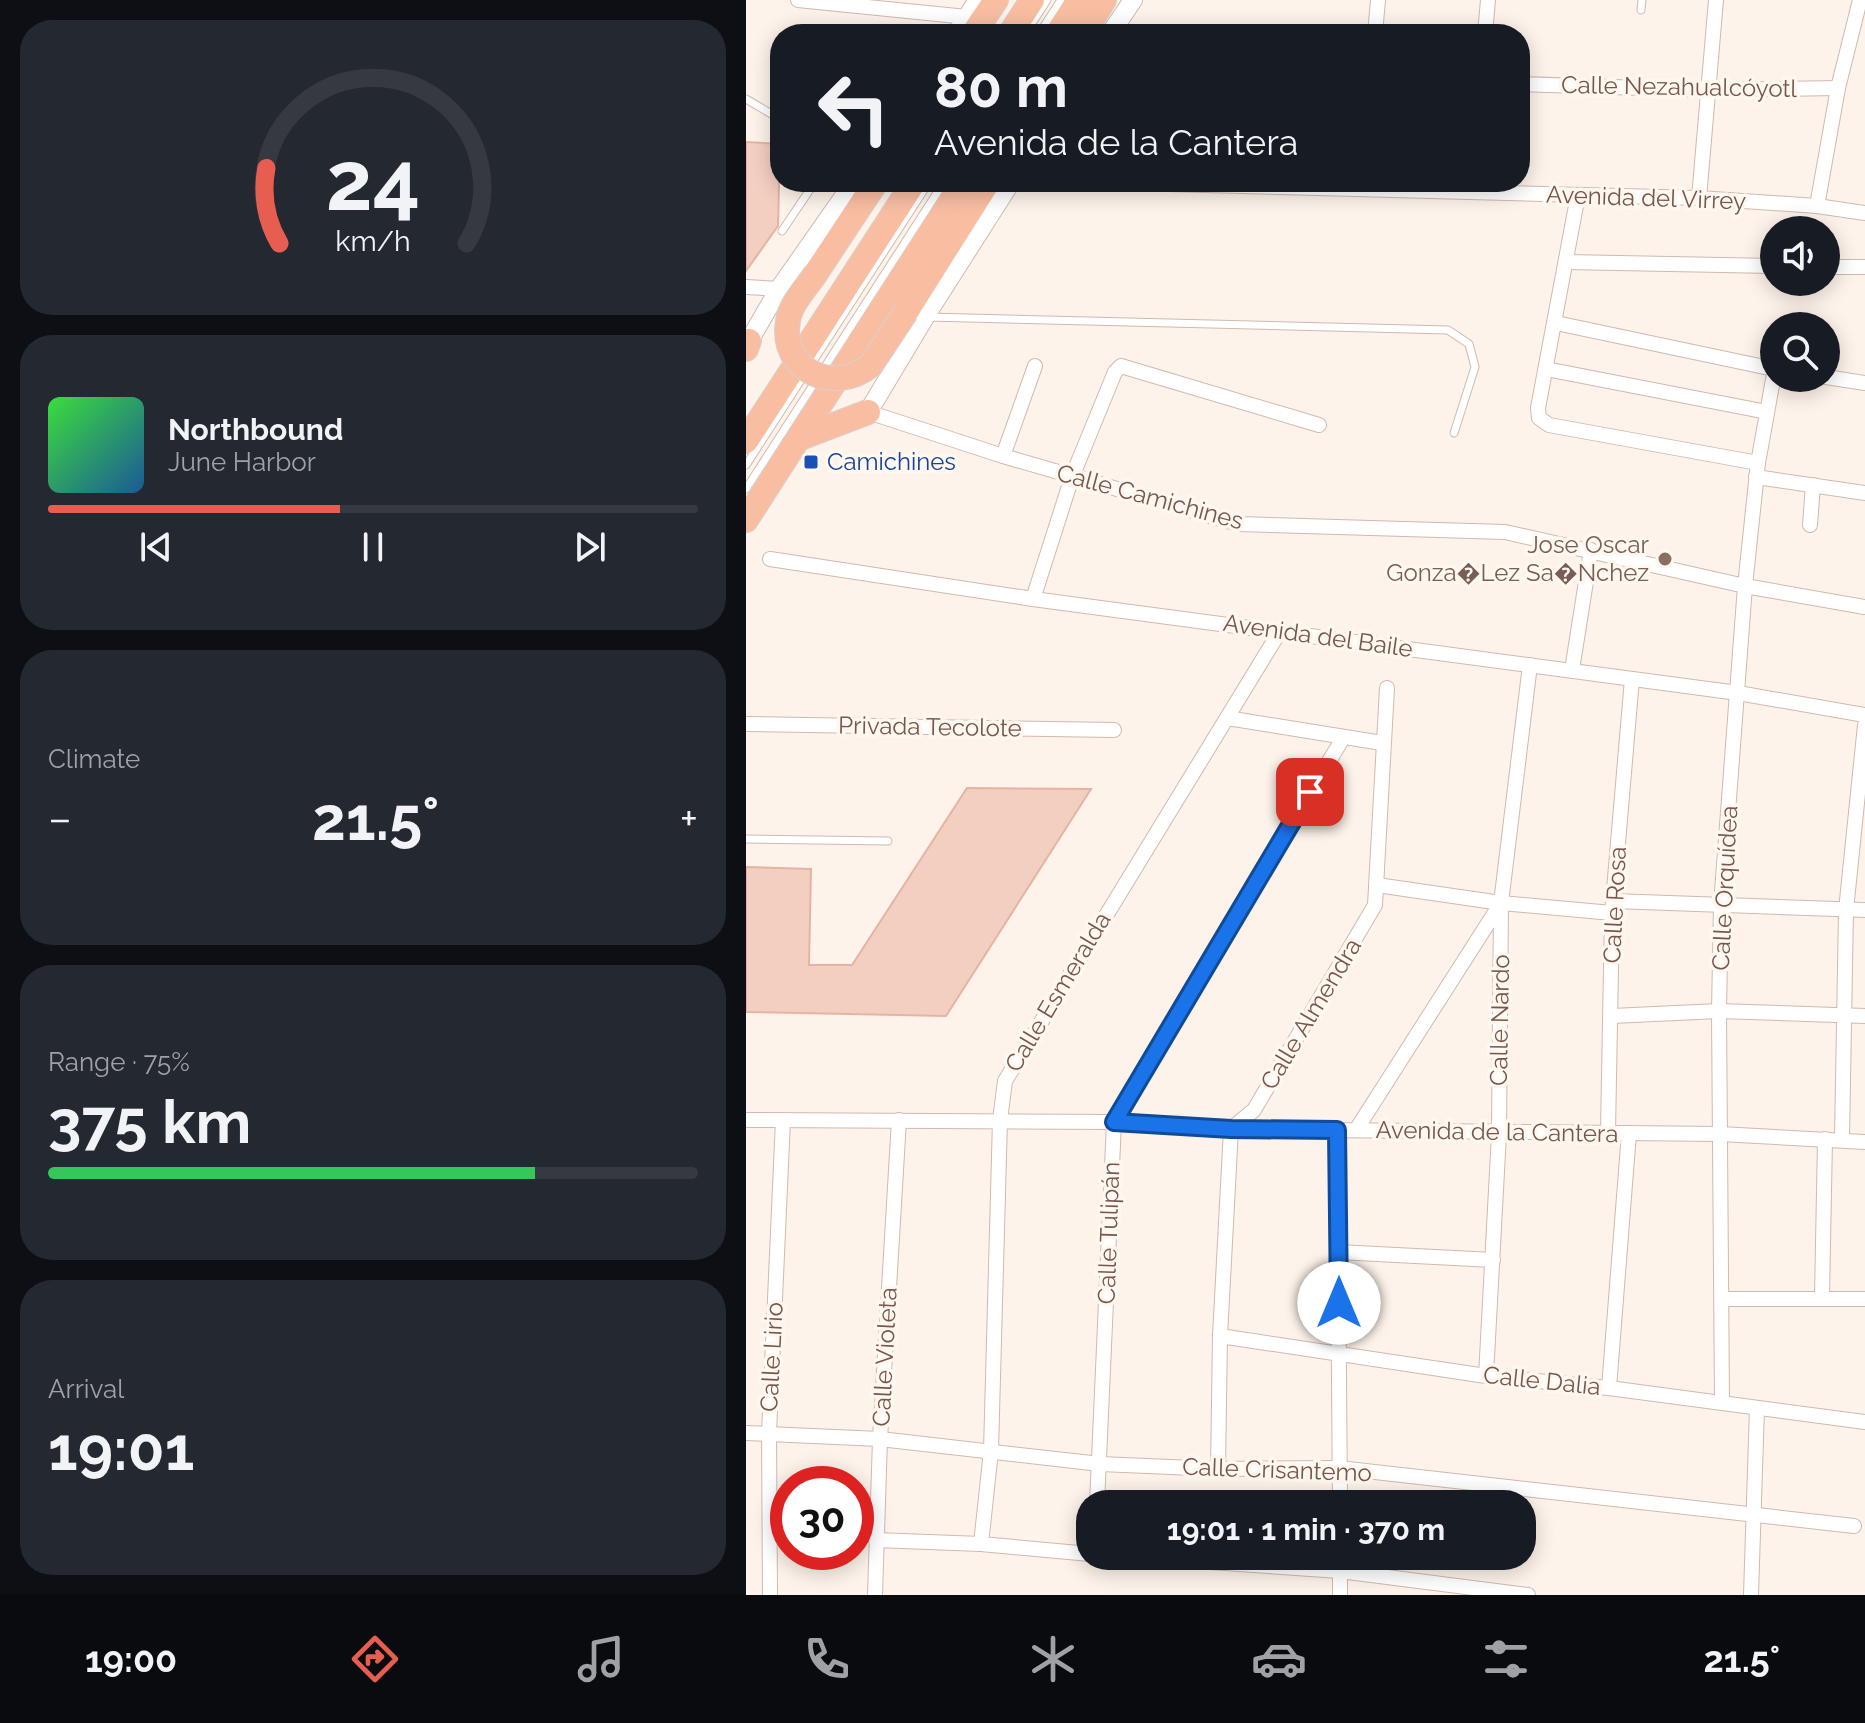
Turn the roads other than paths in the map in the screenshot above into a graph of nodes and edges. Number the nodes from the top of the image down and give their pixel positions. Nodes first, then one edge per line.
1 (798, 0) edge
2 (978, 0) edge
3 (996, 0) edge
4 (1032, 0) edge
5 (1047, 0) edge
6 (1061, 0) edge
7 (1079, 0) edge
8 (1104, 0) edge
9 (1133, 0) edge
10 (1378, 0) edge
11 (1488, 0) edge
12 (1642, 0) edge
13 (1716, 0) edge
14 (1860, 0) edge
15 (844, 2) edge
16 (1641, 10) dead end
17 (960, 24) edge
18 (971, 24) edge
19 (972, 24) edge
20 (1016, 24) edge
21 (1031, 24) edge
22 (1045, 24) edge
23 (1063, 24) edge
24 (1089, 24) edge
25 (1117, 24) edge
26 (1376, 24) edge
27 (1486, 24) edge
28 (1530, 84) edge
29 (1838, 88) junction
30 (1706, 90) junction
31 (746, 99) edge
32 (770, 113) edge
33 (1530, 191) edge
34 (808, 192) edge
35 (847, 192) edge
36 (869, 192) edge
37 (908, 192) edge
38 (923, 192) edge
39 (938, 192) edge
40 (957, 192) edge
41 (982, 192) edge
42 (1004, 192) edge
43 (1578, 195) junction
44 (1699, 198) junction
45 (1817, 206) junction
46 (1865, 213) edge
47 (782, 231) dead end
48 (1566, 262) junction
49 (1760, 266) edge
50 (1840, 267) edge
51 (1865, 267) edge
52 (746, 287) edge
53 (779, 289) junction
54 (915, 314) junction
55 (1556, 323) junction
56 (748, 345) edge
57 (1035, 366) dead end
58 (1546, 369) junction
59 (1760, 369) edge
60 (1840, 379) edge
61 (1865, 383) edge
62 (1770, 392) edge
63 (868, 412) junction
64 (1767, 412) junction
65 (1319, 425) dead end
66 (1454, 433) dead end
67 (800, 438) junction
68 (746, 441) edge
69 (1003, 456) junction
70 (746, 465) edge
71 (1757, 470) junction
72 (1072, 477) junction
73 (1813, 485) junction
74 (746, 489) edge
75 (1865, 493) edge
76 (746, 520) edge
77 (1810, 525) dead end
78 (1591, 550) junction
79 (770, 559) dead end
80 (1745, 586) junction
81 (1033, 599) junction
82 (1865, 607) edge
83 (1280, 631) junction
84 (1530, 665) junction
85 (1572, 670) junction
86 (1632, 679) junction
87 (1387, 688) dead end
88 (1738, 693) junction
89 (1865, 715) edge
90 (1227, 718) junction
91 (746, 724) edge
92 (1865, 725) edge
93 (1114, 730) dead end
94 (1343, 738) junction
95 (1382, 743) junction
96 (746, 839) edge
97 (888, 841) dead end
98 (1377, 885) junction
99 (1501, 903) junction
100 (1721, 905) junction
101 (1612, 907) junction
102 (1846, 910) junction
103 (1865, 910) edge
104 (1719, 1011) junction
105 (1843, 1015) junction
106 (1612, 1016) junction
107 (1865, 1016) edge
108 (746, 1120) edge
109 (783, 1120) junction
110 (899, 1120) junction
111 (1000, 1120) junction
112 (1114, 1122) junction
113 (1231, 1129) junction
114 (1337, 1130) junction
115 (1356, 1130) junction
116 (1608, 1132) junction
117 (1629, 1133) junction
118 (1499, 1134) junction
119 (1720, 1134) junction
120 (1825, 1139) junction
121 (1842, 1139) junction
122 (1865, 1142) edge
123 (1338, 1252) junction
124 (1493, 1260) junction
125 (1822, 1297) junction
126 (1723, 1299) junction
127 (1865, 1299) edge
128 (1220, 1336) junction
129 (1339, 1354) junction
130 (1486, 1376) junction
131 (1609, 1388) junction
132 (1722, 1403) junction
133 (1757, 1408) junction
134 (1865, 1422) edge
135 (746, 1433) edge
136 (769, 1433) junction
137 (880, 1439) junction
138 (991, 1451) junction
139 (1100, 1464) junction
140 (1339, 1468) junction
141 (1218, 1469) junction
142 (1098, 1490) edge
143 (1340, 1490) edge
144 (1753, 1513) junction
145 (1854, 1526) dead end
146 (876, 1540) junction
147 (981, 1544) junction
148 (1076, 1553) edge
149 (1340, 1570) edge
150 (1376, 1570) edge
151 (770, 1595) edge
152 (875, 1595) edge
153 (1340, 1595) edge
154 (1528, 1595) edge
155 (1751, 1595) edge

1 - 15 street
2 - 18 street
3 - 19 highway
4 - 20 highway
5 - 21 lane
6 - 22 lane
7 - 23 highway
8 - 24 highway
9 - 25 street
10 - 26 street
11 - 27 street
12 - 16 lane
13 - 30 street
14 - 29 street
15 - 17 street
28 - 30 street, Calle Nezahualcóyotl
29 - 30 street, Calle Nezahualcóyotl
29 - 45 street
30 - 44 street
31 - 32 lane
33 - 43 street, Avenida del Virrey
34 - 47 lane
35 - 53 street
36 - 54 highway, bridge
37 - 68 highway
38 - 70 lane
39 - 74 lane
40 - 67 highway
41 - 54 highway
42 - 54 street
43 - 44 street, Avenida del Virrey
43 - 48 street
44 - 45 street, Avenida del Virrey
45 - 46 street, Avenida del Virrey
48 - 49 street
48 - 55 street
50 - 51 street
52 - 53 street
53 - 56 street
54 - 63 street
54 - 66 lane
55 - 58 street
55 - 59 street
57 - 69 street
58 - 64 street
58 - 71 street
60 - 61 street
62 - 64 street, Calle Orquídea
63 - 67 highway
63 - 69 street, Calle Camichines
64 - 71 street, Calle Orquídea
65 - 72 street
67 - 76 highway
69 - 72 street, Calle Camichines
71 - 73 street
71 - 80 street, Calle Orquídea
72 - 78 street, Calle Camichines
72 - 81 street
73 - 75 street
73 - 77 street
78 - 80 street, Calle Camichines
78 - 85 street
79 - 81 street, Avenida del Baile
80 - 82 street, Calle Camichines
80 - 88 street, Calle Orquídea
81 - 83 street, Avenida del Baile
83 - 84 street, Avenida del Baile
83 - 90 street, Calle Esmeralda
84 - 85 street, Avenida del Baile
84 - 99 street, Calle Nardo
85 - 86 street, Avenida del Baile
86 - 88 street, Avenida del Baile
86 - 101 street, Calle Rosa
87 - 95 street, Calle Almendra
88 - 89 street, Avenida del Baile
88 - 100 street, Calle Orquídea
90 - 94 street
90 - 111 street, Calle Esmeralda
91 - 93 street, Privada Tecolote
92 - 102 street
94 - 95 street
94 - 112 street, Calle Tulipán
95 - 98 street, Calle Almendra
96 - 97 lane
98 - 99 street
98 - 113 street, Calle Almendra
99 - 101 street
99 - 115 street
99 - 118 street, Calle Nardo
100 - 101 street
100 - 102 street
100 - 104 street, Calle Orquídea
101 - 106 street, Calle Rosa
102 - 103 street
102 - 105 street
104 - 105 street
104 - 106 street
104 - 119 street, Calle Orquídea
105 - 107 street
105 - 121 street
106 - 116 street, Calle Rosa
108 - 109 street, Avenida de la Cantera
109 - 110 street, Avenida de la Cantera
109 - 136 street, Calle Lirio
110 - 111 street, Avenida de la Cantera
110 - 137 street, Calle Violeta
111 - 112 street, Avenida de la Cantera
111 - 138 street, Calle Esmeralda
112 - 113 street, Avenida de la Cantera
112 - 139 street, Calle Tulipán
113 - 114 street, Avenida de la Cantera
113 - 128 street
114 - 115 street, Avenida de la Cantera
114 - 123 street
115 - 118 street, Avenida de la Cantera
116 - 117 street, Avenida de la Cantera
116 - 118 street, Avenida de la Cantera
117 - 119 street, Avenida de la Cantera
117 - 131 street
118 - 124 street, Calle Nardo
119 - 120 street, Avenida de la Cantera
119 - 126 street, Calle Orquídea
120 - 121 street, Avenida de la Cantera
120 - 125 street
121 - 122 street, Avenida de la Cantera
123 - 124 street
123 - 129 street
124 - 130 street, Calle Nardo
125 - 126 street
125 - 127 street
126 - 132 street, Calle Orquídea
128 - 129 street, Calle Dalia
128 - 141 street
129 - 130 street, Calle Dalia
129 - 140 street
130 - 131 street, Calle Dalia
131 - 132 street, Calle Dalia
132 - 133 street, Calle Dalia
133 - 134 street, Calle Dalia
133 - 144 street
135 - 136 street, Calle Crisantemo
136 - 137 street, Calle Crisantemo
136 - 151 street, Calle Lirio
137 - 138 street, Calle Crisantemo
137 - 146 street, Calle Violeta
138 - 139 street, Calle Crisantemo
138 - 147 street, Calle Esmeralda
139 - 141 street, Calle Crisantemo
139 - 142 street, Calle Tulipán
140 - 141 street, Calle Crisantemo
140 - 143 street
140 - 144 street, Calle Crisantemo
144 - 145 street, Calle Crisantemo
144 - 155 street
146 - 147 street
146 - 152 street, Calle Violeta
147 - 148 street
149 - 153 street
150 - 154 street

